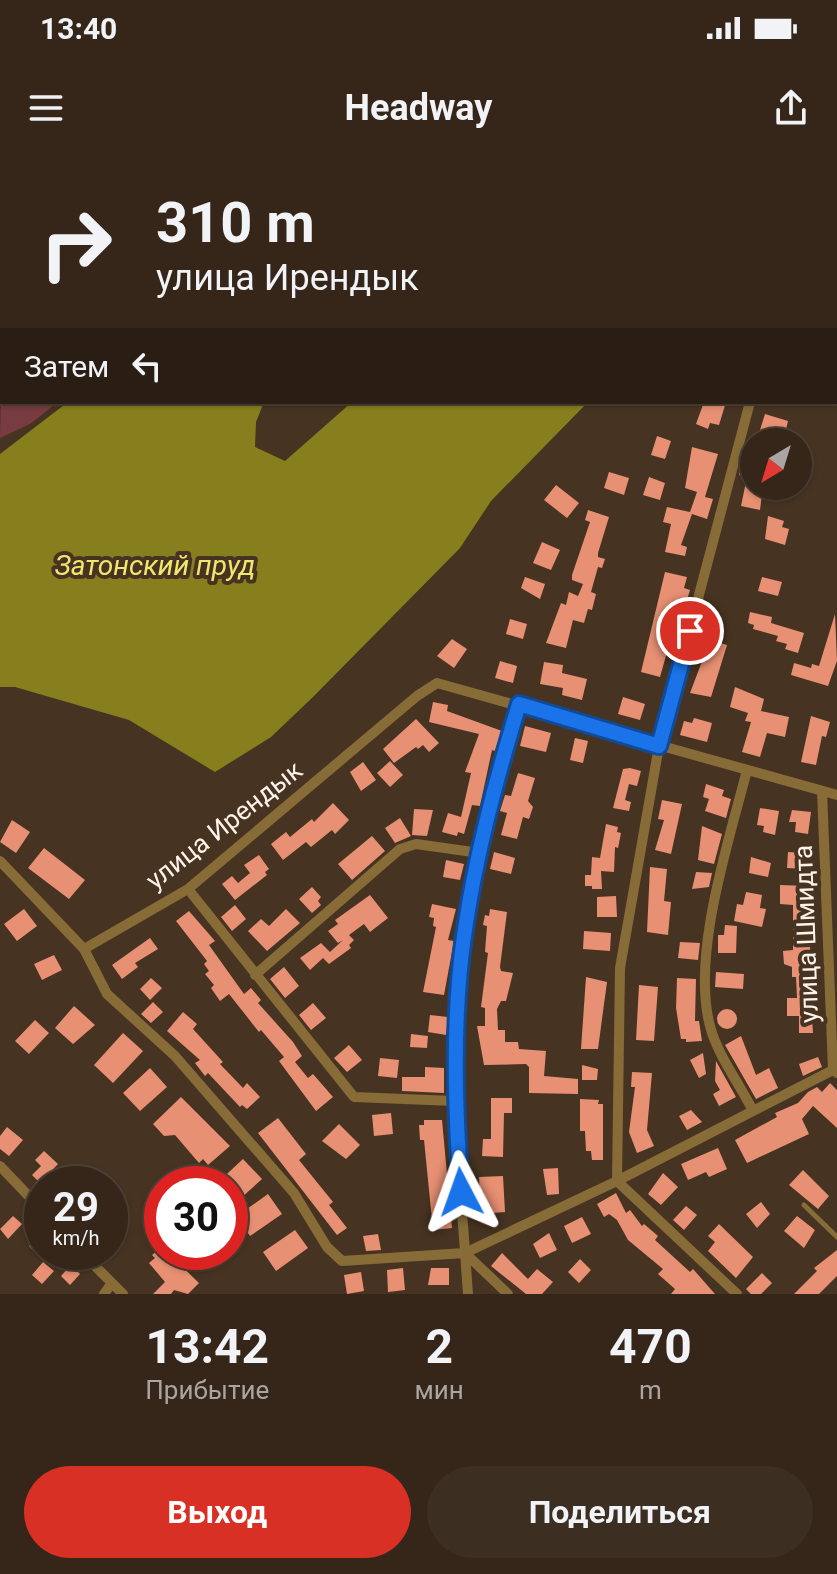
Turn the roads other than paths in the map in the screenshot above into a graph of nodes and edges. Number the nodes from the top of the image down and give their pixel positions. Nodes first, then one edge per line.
1 (749, 404) edge
2 (519, 704) junction
3 (659, 746) junction
4 (747, 770) junction
5 (822, 791) junction
6 (837, 795) edge
7 (480, 853) junction
8 (0, 861) edge
9 (188, 889) junction
10 (84, 949) junction
11 (255, 975) junction
12 (835, 1072) edge
13 (454, 1101) junction
14 (752, 1109) junction
15 (0, 1166) edge
16 (617, 1181) junction
17 (24, 1191) edge
18 (804, 1205) dead end
19 (837, 1237) edge
20 (465, 1253) junction
21 (98, 1270) edge
22 (111, 1284) junction
23 (104, 1294) edge
24 (123, 1294) edge
25 (468, 1294) edge
26 (508, 1294) edge
27 (737, 1294) edge

1 - 3 street
2 - 3 street, улица Ирендык
2 - 7 street
2 - 9 street, улица Ирендык
3 - 4 street, улица Ирендык
3 - 16 street
4 - 5 street, улица Ирендык
4 - 14 street
5 - 6 street, улица Ирендык
5 - 12 street, улица Шмидта
7 - 11 street
7 - 13 street
8 - 10 street
9 - 10 street, улица Ирендык
9 - 11 street
10 - 20 street
11 - 13 street
12 - 14 street
13 - 20 street
14 - 16 street
15 - 17 street
16 - 20 street
16 - 27 street
18 - 19 lane
20 - 25 street
20 - 26 street
21 - 22 street
22 - 23 street
22 - 24 street

